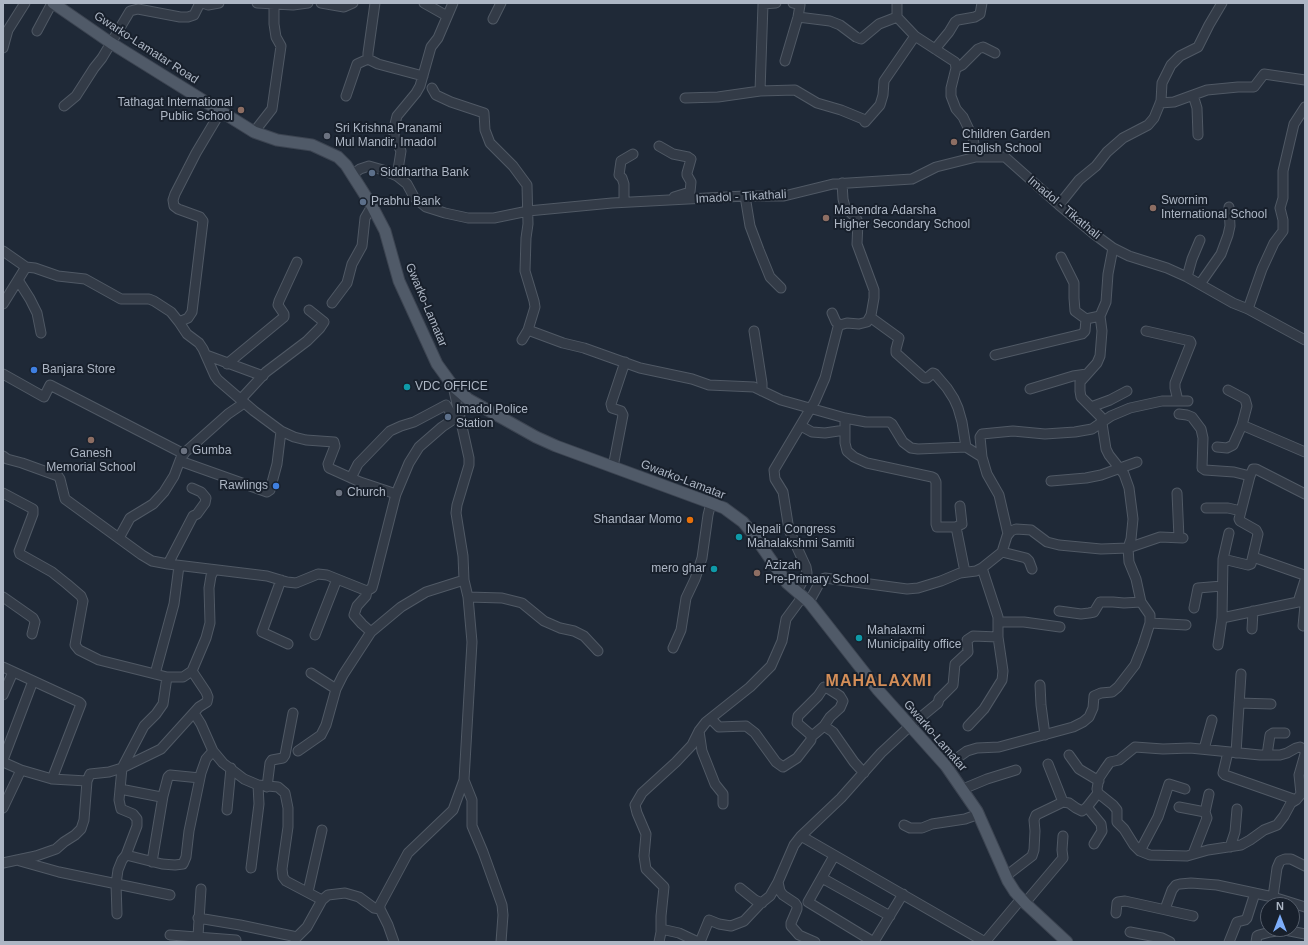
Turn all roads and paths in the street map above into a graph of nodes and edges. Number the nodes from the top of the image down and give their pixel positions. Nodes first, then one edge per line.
1 (25, 3) edge
2 (52, 3) edge
3 (219, 3) edge
4 (257, 3) edge
5 (308, 3) edge
6 (321, 3) edge
7 (354, 3) edge
8 (375, 3) edge
9 (424, 3) edge
10 (453, 3) edge
11 (501, 3) edge
12 (776, 3) edge
13 (793, 3) edge
14 (897, 3) edge
15 (982, 3) edge
16 (1222, 3) edge
17 (293, 4) edge
18 (274, 5) junction
19 (447, 16) junction
20 (897, 16) junction
21 (798, 17) junction
22 (493, 19) dead end
23 (37, 31) dead end
24 (914, 36) junction
25 (111, 43) junction
26 (3, 48) edge
27 (935, 50) junction
28 (995, 53) dead end
29 (368, 59) junction
30 (785, 61) dead end
31 (956, 68) junction
32 (423, 76) junction
33 (1305, 80) edge
34 (432, 88) dead end
35 (760, 91) junction
36 (1193, 95) junction
37 (346, 96) dead end
38 (685, 98) dead end
39 (1160, 103) junction
40 (64, 106) dead end
41 (1305, 107) edge
42 (221, 111) junction
43 (254, 132) junction
44 (1198, 135) dead end
45 (659, 146) dead end
46 (633, 154) dead end
47 (976, 156) junction
48 (353, 174) junction
49 (398, 176) junction
50 (842, 183) junction
51 (746, 196) junction
52 (665, 201) junction
53 (624, 202) junction
54 (1059, 205) junction
55 (372, 206) junction
56 (1229, 207) dead end
57 (528, 211) junction
58 (1200, 240) dead end
59 (1113, 248) junction
60 (3, 251) edge
61 (1061, 257) dead end
62 (297, 262) dead end
63 (26, 266) junction
64 (1187, 277) junction
65 (18, 280) junction
66 (1200, 284) junction
67 (781, 288) dead end
68 (332, 303) dead end
69 (3, 304) edge
70 (1248, 308) junction
71 (310, 310) dead end
72 (832, 313) dead end
73 (1100, 316) junction
74 (870, 318) junction
75 (1086, 319) junction
76 (179, 322) junction
77 (840, 325) junction
78 (528, 330) junction
79 (754, 331) dead end
80 (1146, 331) dead end
81 (41, 333) dead end
82 (522, 340) dead end
83 (1305, 340) edge
84 (206, 355) junction
85 (995, 355) dead end
86 (625, 362) junction
87 (227, 364) junction
88 (3, 374) edge
89 (1087, 374) junction
90 (262, 376) junction
91 (453, 386) junction
92 (1030, 389) dead end
93 (1228, 390) dead end
94 (1127, 391) dead end
95 (762, 392) junction
96 (243, 401) junction
97 (1178, 401) junction
98 (1188, 401) dead end
99 (1091, 407) junction
100 (810, 408) junction
101 (1179, 414) dead end
102 (457, 418) junction
103 (845, 418) junction
104 (1102, 423) junction
105 (1242, 425) junction
106 (801, 426) junction
107 (845, 430) junction
108 (281, 431) junction
109 (966, 447) junction
110 (1217, 447) dead end
111 (1305, 452) edge
112 (3, 456) edge
113 (982, 457) junction
114 (182, 458) junction
115 (1137, 462) dead end
116 (613, 467) junction
117 (1119, 468) junction
118 (1250, 476) junction
119 (351, 478) junction
120 (1051, 481) dead end
121 (192, 488) dead end
122 (3, 493) edge
123 (1177, 493) dead end
124 (396, 494) junction
125 (1305, 494) edge
126 (711, 503) junction
127 (960, 506) dead end
128 (1206, 508) dead end
129 (1242, 511) junction
130 (956, 526) junction
131 (1229, 533) dead end
132 (1008, 534) junction
133 (119, 538) junction
134 (1128, 548) junction
135 (1002, 552) junction
136 (1253, 557) junction
137 (1223, 559) junction
138 (168, 564) junction
139 (179, 566) junction
140 (982, 568) junction
141 (1032, 569) dead end
142 (214, 570) junction
143 (965, 572) junction
144 (337, 579) junction
145 (1305, 579) edge
146 (281, 580) junction
147 (464, 580) junction
148 (1222, 586) junction
149 (367, 591) junction
150 (3, 597) edge
151 (468, 597) junction
152 (803, 597) junction
153 (1141, 602) junction
154 (1303, 603) edge
155 (1194, 608) dead end
156 (1059, 611) dead end
157 (1253, 611) junction
158 (1222, 618) junction
159 (998, 622) junction
160 (1150, 623) junction
161 (1186, 625) dead end
162 (1303, 626) dead end
163 (1060, 628) dead end
164 (1252, 629) dead end
165 (371, 632) junction
166 (32, 634) dead end
167 (315, 635) dead end
168 (998, 637) junction
169 (288, 644) dead end
170 (1218, 645) dead end
171 (673, 648) dead end
172 (598, 651) dead end
173 (3, 667) edge
174 (192, 671) junction
175 (13, 672) junction
176 (311, 673) dead end
177 (155, 674) junction
178 (1241, 674) dead end
179 (167, 677) junction
180 (34, 681) junction
181 (1040, 685) dead end
182 (336, 689) junction
183 (3, 695) edge
184 (1239, 703) junction
185 (1271, 704) dead end
186 (194, 713) junction
187 (293, 713) dead end
188 (711, 719) junction
189 (1212, 720) dead end
190 (824, 726) junction
191 (910, 726) junction
192 (968, 726) dead end
193 (699, 731) junction
194 (1285, 733) dead end
195 (1045, 735) junction
196 (811, 737) junction
197 (1204, 749) junction
198 (1305, 750) edge
199 (213, 751) junction
200 (298, 751) dead end
201 (1232, 752) junction
202 (1305, 754) edge
203 (1070, 755) dead end
204 (1267, 755) junction
205 (3, 761) edge
206 (1048, 764) dead end
207 (946, 766) junction
208 (122, 768) junction
209 (231, 768) junction
210 (21, 770) junction
211 (1016, 770) dead end
212 (864, 772) junction
213 (200, 778) junction
214 (52, 779) junction
215 (464, 780) junction
216 (87, 781) junction
217 (1099, 781) junction
218 (262, 786) junction
219 (120, 789) junction
220 (963, 789) junction
221 (1185, 789) dead end
222 (1098, 793) junction
223 (1209, 794) dead end
224 (163, 796) junction
225 (1296, 800) junction
226 (1062, 802) junction
227 (723, 804) dead end
228 (1179, 807) dead end
229 (3, 808) edge
230 (1087, 808) junction
231 (1237, 809) dead end
232 (227, 810) dead end
233 (1205, 812) junction
234 (979, 814) junction
235 (904, 825) dead end
236 (322, 830) dead end
237 (801, 836) junction
238 (1063, 836) dead end
239 (1094, 844) dead end
240 (1230, 847) junction
241 (1140, 851) junction
242 (1193, 854) junction
243 (126, 855) junction
244 (834, 856) junction
245 (17, 860) junction
246 (152, 862) junction
247 (3, 863) edge
248 (1305, 866) edge
249 (251, 868) dead end
250 (1006, 876) junction
251 (822, 878) junction
252 (778, 882) junction
253 (116, 884) junction
254 (740, 888) dead end
255 (201, 889) dead end
256 (308, 892) junction
257 (1255, 893) junction
258 (903, 894) junction
259 (170, 895) dead end
260 (1273, 897) joint
261 (322, 900) junction
262 (1023, 901) junction
263 (762, 903) junction
264 (380, 909) junction
265 (1165, 909) junction
266 (1116, 913) dead end
267 (117, 914) dead end
268 (890, 916) junction
269 (1193, 916) dead end
270 (198, 918) junction
271 (240, 925) junction
272 (661, 929) junction
273 (1130, 932) dead end
274 (170, 936) dead end
275 (198, 936) junction
276 (797, 938) edge
277 (296, 939) edge
278 (236, 941) edge
279 (394, 942) edge
280 (501, 942) edge
281 (659, 942) edge
282 (699, 942) edge
283 (815, 942) edge
284 (985, 942) edge
285 (1067, 942) edge
286 (1170, 942) edge
287 (1229, 942) edge

1 - 26 street
2 - 23 street
2 - 25 main road, Gwarko-Lamatar Road
3 - 25 street
4 - 18 street
5 - 17 street
6 - 7 street
8 - 29 street
9 - 19 street
10 - 19 street
11 - 22 street
12 - 35 street
13 - 21 street
14 - 20 street
15 - 27 street
16 - 39 street
17 - 18 street
18 - 43 street
19 - 32 street
20 - 21 street
20 - 24 street
21 - 30 street
24 - 27 street
24 - 35 street
25 - 40 street
25 - 42 main road, Gwarko-Lamatar Road
27 - 31 street
28 - 31 street
29 - 32 street
29 - 37 street
31 - 47 street
32 - 49 street
33 - 36 street
34 - 57 street
35 - 38 street
36 - 39 street
36 - 44 street
39 - 54 street
41 - 70 street
42 - 43 main road, Gwarko-Lamatar Road
42 - 76 street
43 - 48 main road, Gwarko-Lamatar Road
45 - 52 street
46 - 53 street
47 - 50 street, Imadol - Tikathali
47 - 54 street, Imadol - Tikathali
48 - 49 street
48 - 55 main road, Gwarko-Lamatar
49 - 57 street, Imadol - Tikathali
50 - 51 street, Imadol - Tikathali
50 - 74 street
51 - 52 street, Imadol - Tikathali
51 - 67 street
52 - 53 street, Imadol - Tikathali
53 - 57 street, Imadol - Tikathali
54 - 59 street, Imadol - Tikathali
55 - 68 street
55 - 91 main road, Gwarko-Lamatar
56 - 66 street
57 - 78 street
58 - 64 street
59 - 64 street, Imadol - Tikathali
59 - 73 street
60 - 63 street
61 - 75 street
62 - 87 street
63 - 65 street
63 - 76 street
64 - 66 street, Imadol - Tikathali
65 - 69 street
65 - 81 street
66 - 70 street, Imadol - Tikathali
70 - 83 street, Imadol - Tikathali
71 - 90 street
72 - 77 street
73 - 75 street
73 - 89 street
74 - 77 street
74 - 109 street
75 - 85 street
76 - 84 street
77 - 100 street
78 - 82 street
78 - 86 street
79 - 95 street
80 - 97 street
84 - 87 street
84 - 96 street
86 - 95 street
86 - 116 street
87 - 90 street
88 - 114 street
89 - 92 street
89 - 99 street
90 - 96 street
91 - 102 street
91 - 116 main road, Gwarko-Lamatar
93 - 105 street
94 - 99 street
95 - 100 street
96 - 108 street
96 - 114 street
97 - 98 street
97 - 104 street
99 - 104 street
100 - 103 street
100 - 106 street
101 - 118 street
102 - 119 street
102 - 124 street
102 - 147 street
103 - 107 street
103 - 109 street
104 - 113 street
104 - 117 street
105 - 110 street
105 - 111 street
106 - 107 street
106 - 152 street
107 - 130 street
108 - 114 street
108 - 119 street
109 - 113 street
112 - 133 street
113 - 132 street
114 - 133 street
115 - 117 street
116 - 126 main road, Gwarko-Lamatar
117 - 120 street
117 - 134 street
118 - 125 street
118 - 129 street
119 - 124 street
121 - 138 street
122 - 177 street
123 - 134 street
124 - 149 street
126 - 152 main road, Gwarko-Lamatar
126 - 171 street
127 - 130 street
128 - 129 street
129 - 136 street
130 - 143 street
131 - 137 street
132 - 134 street
132 - 135 street
133 - 138 street
134 - 153 street
135 - 140 street
135 - 141 street
136 - 137 street
136 - 145 street
137 - 148 street
138 - 139 street
139 - 142 street
139 - 177 street
140 - 143 street
140 - 159 street
142 - 146 street
142 - 174 street
143 - 152 street
144 - 146 street
144 - 149 street
144 - 167 street
145 - 154 street
146 - 169 street
147 - 151 street
147 - 165 street
148 - 155 street
148 - 158 street
149 - 165 street
150 - 166 street
151 - 172 street
151 - 215 street
152 - 188 street
152 - 191 main road, Gwarko-Lamatar
153 - 156 street
153 - 160 street
154 - 157 street
154 - 162 street
157 - 158 street
157 - 164 street
158 - 170 street
159 - 163 street
159 - 168 street
160 - 161 street
160 - 195 street
165 - 182 street
168 - 191 street
168 - 192 street
173 - 175 street
174 - 179 street
174 - 186 street
175 - 180 street
175 - 183 street
176 - 182 street
177 - 179 street
178 - 184 street
179 - 208 street
180 - 205 street
180 - 214 street
181 - 195 street
182 - 200 street
184 - 185 street
184 - 201 street
186 - 199 street
186 - 208 street
187 - 218 street
188 - 193 street
188 - 196 street
189 - 197 street
190 - 196 street
190 - 196 street
190 - 212 street
191 - 207 main road, Gwarko-Lamatar
191 - 212 street
193 - 227 street
193 - 272 street
194 - 204 street
195 - 207 street
197 - 201 street
197 - 217 street
198 - 204 street
199 - 209 street
199 - 213 street
201 - 204 street
201 - 225 street
202 - 225 street
203 - 217 street
205 - 210 street
206 - 226 street
207 - 220 main road, Gwarko-Lamatar
208 - 216 street
208 - 219 street
209 - 218 street
209 - 232 street
210 - 214 street
210 - 229 street
211 - 220 street
212 - 237 street
213 - 224 street
213 - 246 street
214 - 216 street
215 - 264 street
215 - 280 street
216 - 245 street
217 - 222 street
218 - 249 street
218 - 256 street
219 - 224 street
219 - 243 street
220 - 234 main road, Gwarko-Lamatar
221 - 241 street
222 - 230 street
222 - 241 street
223 - 233 street
224 - 246 street
225 - 240 street
226 - 230 street
226 - 250 street
228 - 233 street
230 - 239 street
231 - 240 street
233 - 242 street
234 - 235 street
234 - 250 main road, Gwarko-Lamatar
236 - 256 street
237 - 244 street
237 - 252 street
238 - 262 street
240 - 242 street
241 - 242 street
243 - 246 street
243 - 253 street
244 - 251 street
244 - 258 street
245 - 247 street
245 - 253 street
248 - 260 street
250 - 262 main road, Gwarko-Lamatar
251 - 268 street
251 - 268 street
252 - 263 street
252 - 276 street
253 - 259 street
253 - 267 street
254 - 263 street
255 - 270 street
256 - 261 street
257 - 260 street
257 - 265 street
257 - 287 street
258 - 268 street
258 - 284 street
261 - 264 street
261 - 277 street
262 - 284 street
262 - 285 main road, Gwarko-Lamatar
263 - 282 street
264 - 279 street
265 - 266 street
265 - 269 street
270 - 271 street
270 - 275 street
271 - 277 street
271 - 278 street
272 - 281 street
272 - 282 street
273 - 286 street
274 - 275 street
275 - 278 street
276 - 283 street

